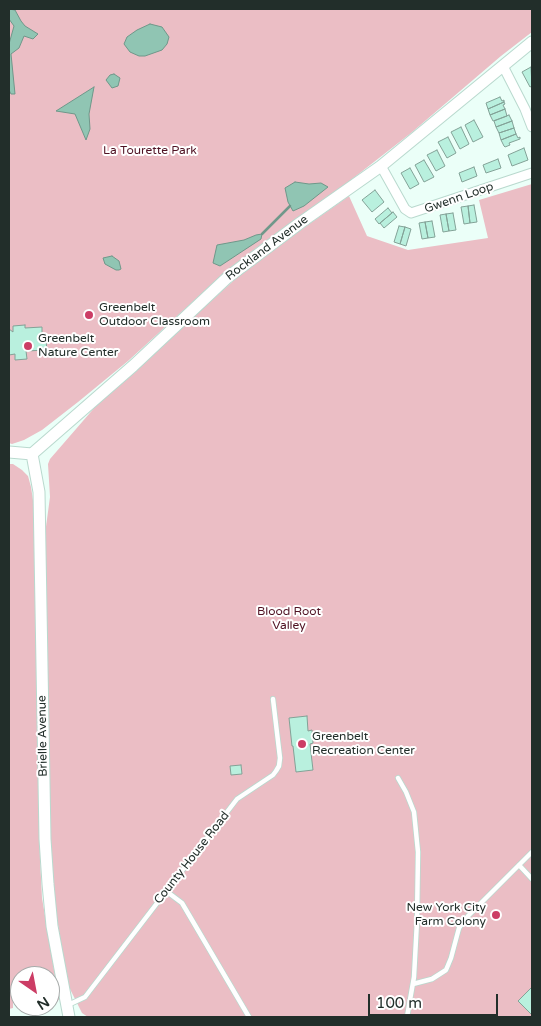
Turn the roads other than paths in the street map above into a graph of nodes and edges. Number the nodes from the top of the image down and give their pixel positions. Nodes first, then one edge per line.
1 (532, 42) edge
2 (503, 66) junction
3 (532, 128) edge
4 (381, 166) junction
5 (532, 173) edge
6 (9, 452) edge
7 (32, 454) junction
8 (273, 698) dead end
9 (398, 778) dead end
10 (532, 852) edge
11 (519, 865) junction
12 (532, 879) edge
13 (166, 891) junction
14 (413, 984) junction
15 (68, 1012) edge
16 (250, 1017) edge
17 (407, 1017) edge

1 - 2 street, Rockland Avenue
2 - 3 street
2 - 4 street, Rockland Avenue
4 - 5 street, Gwenn Loop
4 - 7 street, Rockland Avenue
6 - 7 street
7 - 15 street, Brielle Avenue
8 - 13 lane, County House Road
9 - 14 lane
10 - 11 lane
11 - 12 lane
11 - 14 lane
13 - 15 lane, County House Road
13 - 16 lane
14 - 17 lane

